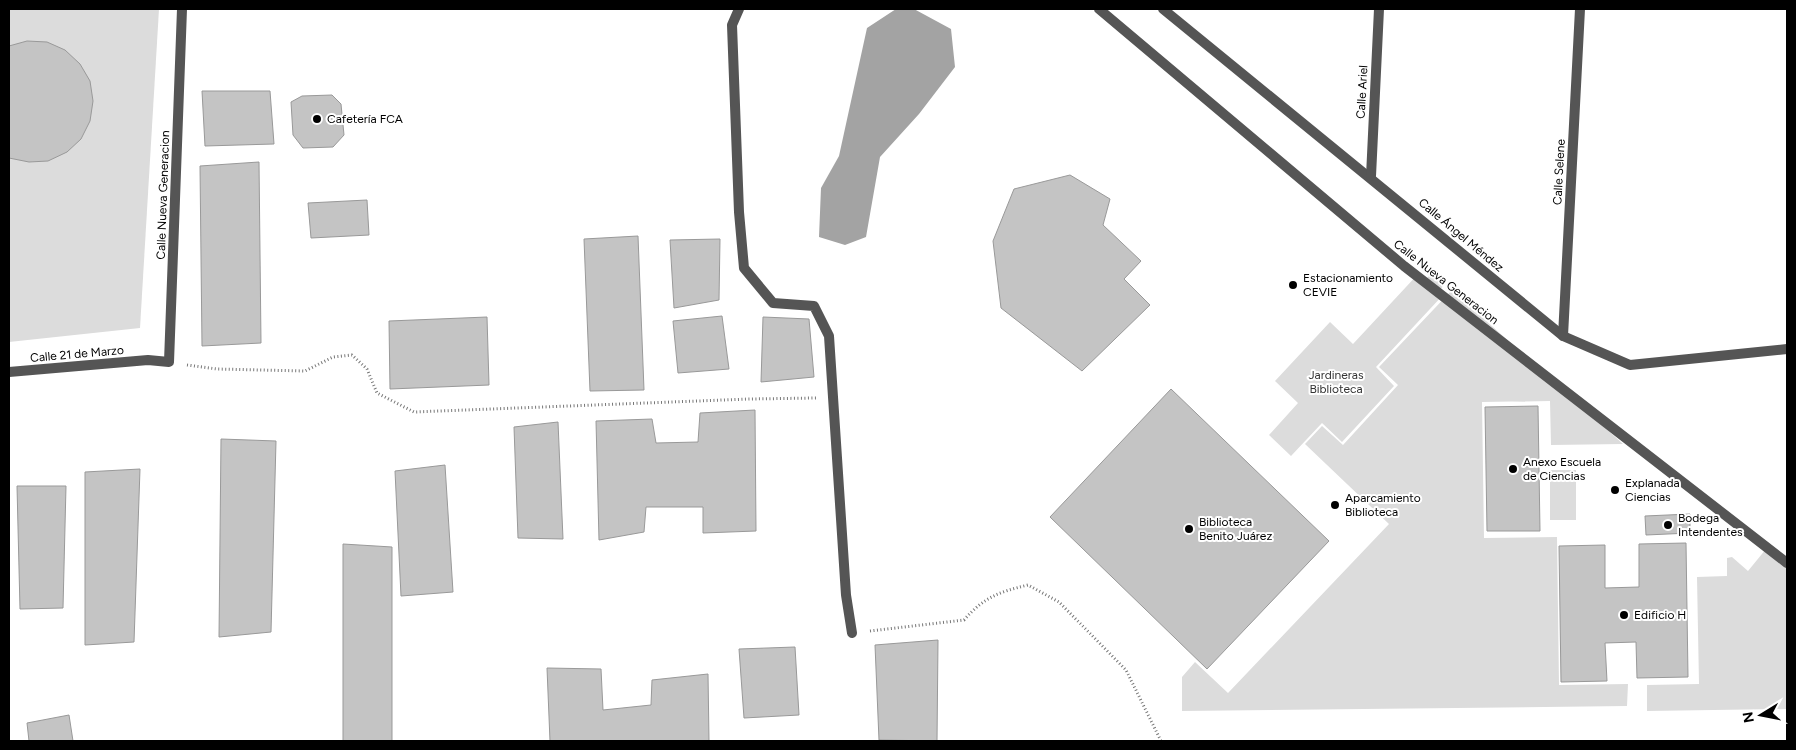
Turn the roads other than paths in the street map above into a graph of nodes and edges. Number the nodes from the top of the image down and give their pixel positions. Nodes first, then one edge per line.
1 (182, 9) edge
2 (739, 9) edge
3 (1099, 9) edge
4 (1163, 9) edge
5 (1379, 9) edge
6 (1580, 9) edge
7 (1371, 176) junction
8 (1564, 336) junction
9 (1787, 349) edge
10 (148, 360) joint
11 (9, 372) edge
12 (1787, 563) edge
13 (852, 633) road end

1 - 10 street, Calle Nueva Generacion
2 - 13 street
3 - 12 street, Calle Nueva Generacion
4 - 7 street, Calle Ángel Méndez
5 - 7 street, Calle Ariel
6 - 8 street, Calle Selene
7 - 8 street, Calle Ángel Méndez
8 - 9 street, Calle Ángel Méndez
10 - 11 street, Calle 21 de Marzo

